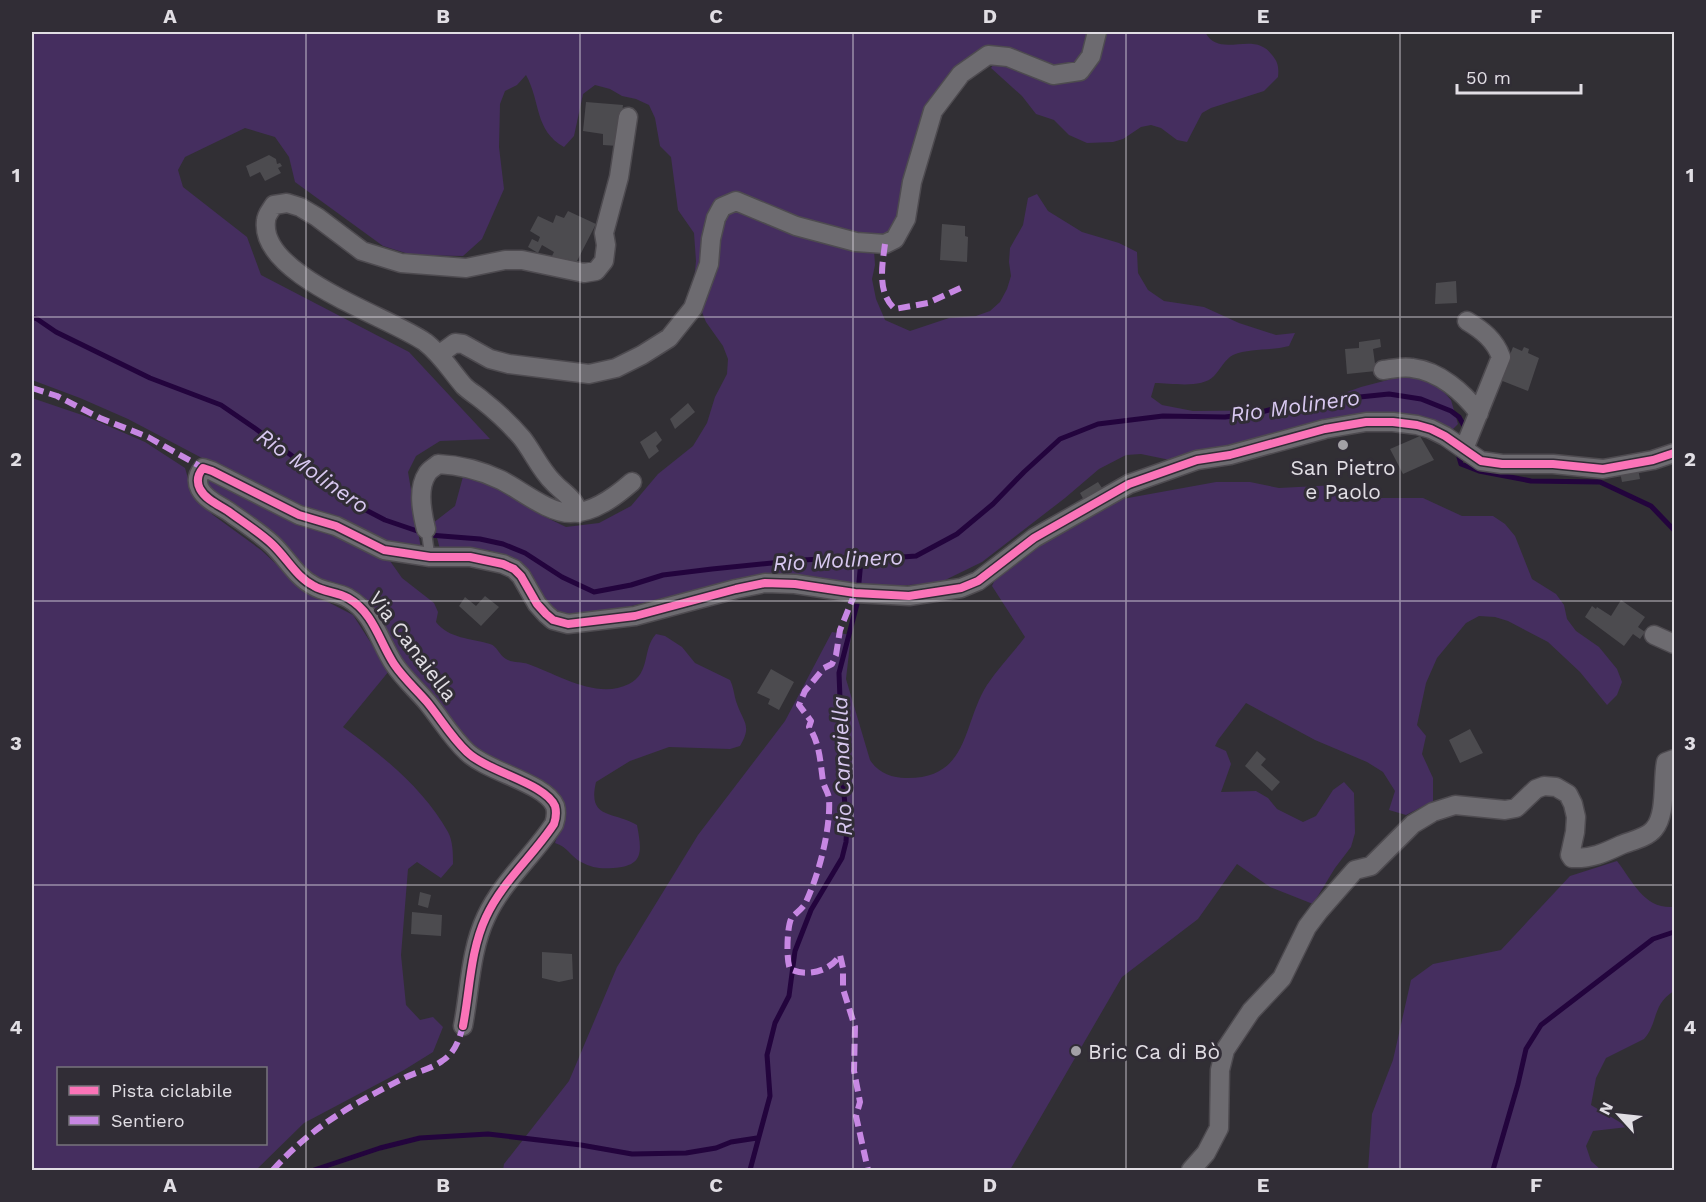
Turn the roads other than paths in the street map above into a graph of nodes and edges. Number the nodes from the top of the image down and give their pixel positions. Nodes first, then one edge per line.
1 (1097, 32) edge
2 (628, 117) dead end
3 (1467, 321) dead end
4 (440, 354) junction
5 (1383, 370) dead end
6 (1479, 413) junction
7 (1460, 446) junction
8 (1674, 453) edge
9 (632, 482) dead end
10 (578, 513) junction
11 (428, 543) junction
12 (1654, 635) dead end
13 (1674, 644) edge
14 (1674, 759) edge
15 (463, 1026) dead end
16 (1191, 1170) edge

1 - 4 street
2 - 4 street
3 - 6 street
4 - 10 street
5 - 6 street
6 - 7 street
7 - 8 street
7 - 11 street
9 - 10 street
10 - 11 street
11 - 15 street, Via Canaiella
12 - 13 street
14 - 16 street

